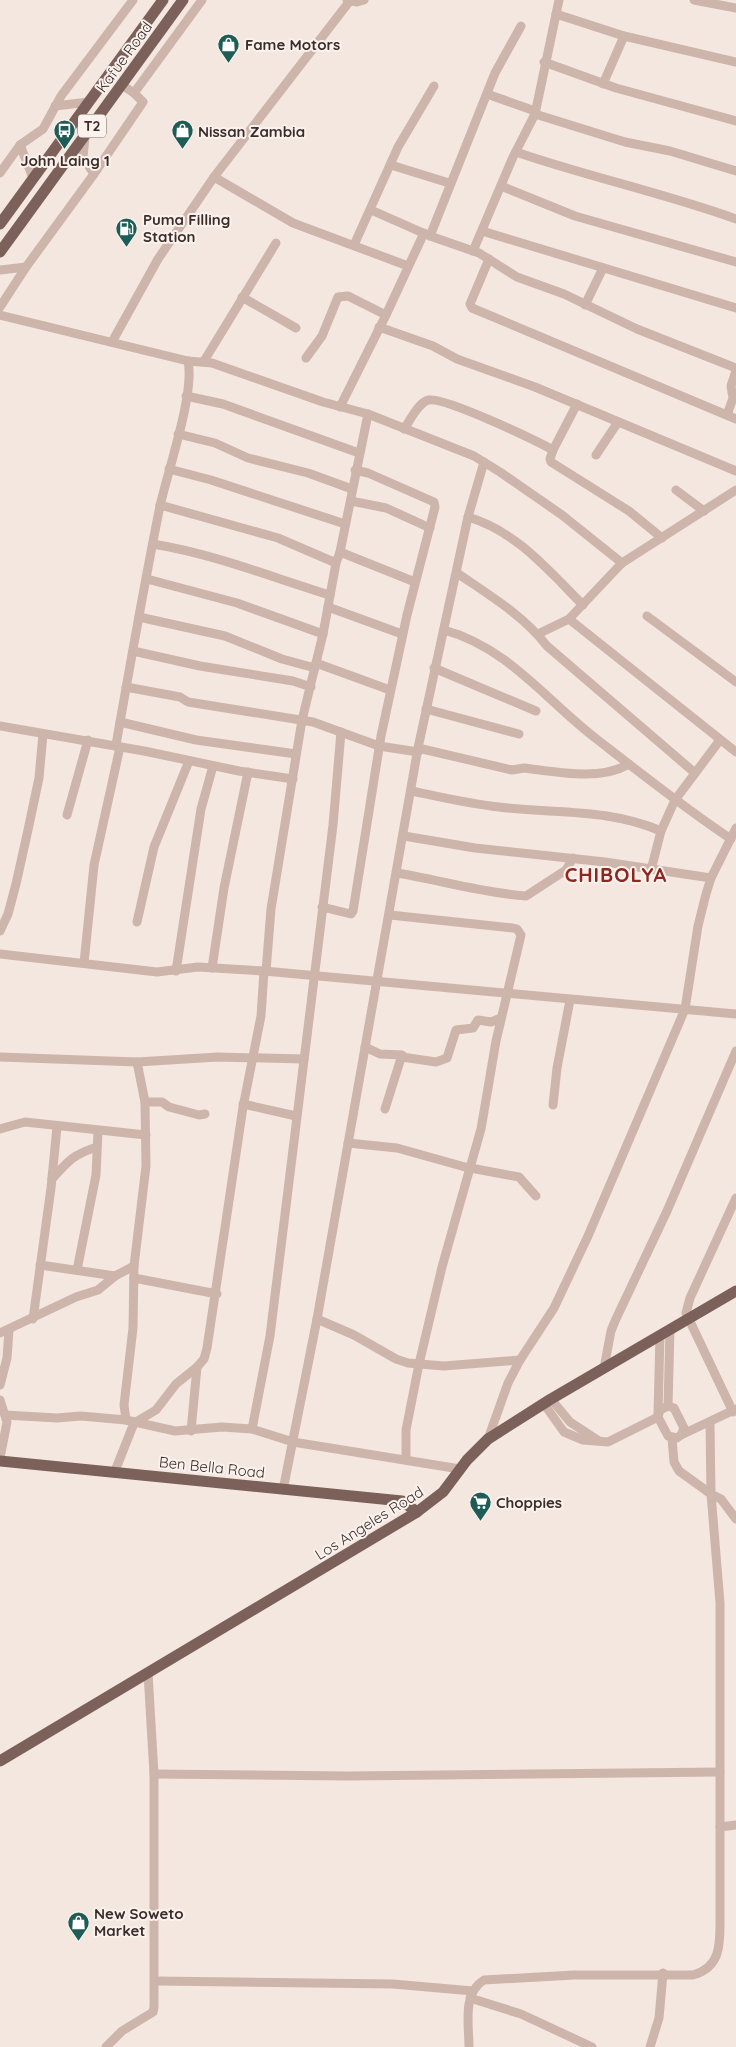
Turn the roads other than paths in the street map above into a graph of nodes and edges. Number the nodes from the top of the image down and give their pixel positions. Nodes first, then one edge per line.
1 (134, 0) edge
2 (163, 0) edge
3 (183, 0) edge
4 (202, 0) edge
5 (364, 0) edge
6 (559, 0) edge
7 (694, 0) edge
8 (348, 1) edge
9 (736, 8) edge
10 (556, 14) junction
11 (521, 26) dead end
12 (624, 36) junction
13 (544, 62) junction
14 (736, 62) edge
15 (604, 84) junction
16 (122, 85) junction
17 (434, 86) dead end
18 (134, 93) junction
19 (487, 94) junction
20 (89, 102) junction
21 (55, 106) junction
22 (535, 112) junction
23 (736, 121) edge
24 (86, 134) junction
25 (20, 145) junction
26 (516, 152) junction
27 (391, 166) junction
28 (736, 171) edge
29 (0, 173) edge
30 (94, 174) junction
31 (214, 176) junction
32 (33, 178) junction
33 (450, 183) junction
34 (501, 186) junction
35 (371, 210) junction
36 (736, 219) edge
37 (0, 224) edge
38 (482, 231) junction
39 (427, 234) junction
40 (276, 243) dead end
41 (354, 244) junction
42 (473, 251) junction
43 (0, 252) edge
44 (489, 259) junction
45 (736, 262) edge
46 (26, 266) junction
47 (408, 266) junction
48 (603, 268) junction
49 (0, 270) edge
50 (242, 297) junction
51 (585, 305) junction
52 (0, 307) edge
53 (736, 308) edge
54 (0, 315) edge
55 (386, 315) junction
56 (379, 327) junction
57 (296, 328) dead end
58 (112, 342) junction
59 (306, 358) dead end
60 (188, 361) junction
61 (204, 361) junction
62 (736, 370) edge
63 (186, 396) junction
64 (577, 404) junction
65 (340, 406) junction
66 (368, 414) junction
67 (732, 417) edge
68 (618, 422) junction
69 (404, 429) junction
70 (178, 434) junction
71 (553, 450) junction
72 (359, 453) junction
73 (596, 455) dead end
74 (484, 462) junction
75 (169, 469) junction
76 (356, 470) junction
77 (736, 471) edge
78 (352, 489) junction
79 (676, 490) dead end
80 (736, 490) edge
81 (351, 501) junction
82 (160, 505) junction
83 (704, 510) junction
84 (468, 517) junction
85 (345, 524) junction
86 (430, 528) junction
87 (662, 538) junction
88 (153, 544) junction
89 (340, 552) junction
90 (336, 563) junction
91 (622, 563) junction
92 (457, 573) junction
93 (147, 579) junction
94 (415, 582) junction
95 (330, 596) junction
96 (582, 605) junction
97 (328, 607) junction
98 (647, 616) dead end
99 (139, 617) junction
100 (569, 619) junction
101 (444, 630) junction
102 (323, 634) junction
103 (402, 634) junction
104 (538, 634) junction
105 (133, 651) junction
106 (316, 665) junction
107 (434, 668) junction
108 (736, 682) edge
109 (126, 687) junction
110 (311, 688) junction
111 (390, 690) junction
112 (426, 709) junction
113 (536, 711) dead end
114 (302, 720) junction
115 (120, 722) junction
116 (0, 726) edge
117 (341, 732) junction
118 (43, 734) junction
119 (519, 734) dead end
120 (88, 740) junction
121 (720, 740) junction
122 (118, 746) junction
123 (379, 746) junction
124 (418, 750) junction
125 (736, 752) edge
126 (296, 754) junction
127 (189, 761) junction
128 (630, 764) junction
129 (213, 766) junction
130 (248, 772) junction
131 (695, 773) junction
132 (292, 779) junction
133 (412, 791) junction
134 (674, 800) junction
135 (67, 814) dead end
136 (736, 828) edge
137 (662, 831) junction
138 (404, 836) junction
139 (731, 839) junction
140 (572, 858) junction
141 (651, 870) junction
142 (397, 873) junction
143 (711, 878) junction
144 (322, 908) junction
145 (390, 915) junction
146 (137, 922) dead end
147 (0, 931) edge
148 (0, 954) edge
149 (84, 963) junction
150 (212, 968) junction
151 (176, 971) junction
152 (265, 971) junction
153 (314, 975) junction
154 (377, 981) junction
155 (507, 993) junction
156 (570, 1000) junction
157 (685, 1009) junction
158 (736, 1014) edge
159 (501, 1018) junction
160 (365, 1047) junction
161 (736, 1051) edge
162 (0, 1057) edge
163 (402, 1057) junction
164 (252, 1059) junction
165 (304, 1059) junction
166 (137, 1062) junction
167 (145, 1102) junction
168 (243, 1104) junction
169 (553, 1105) dead end
170 (385, 1109) dead end
171 (205, 1114) dead end
172 (296, 1116) junction
173 (57, 1127) junction
174 (0, 1129) edge
175 (98, 1130) junction
176 (146, 1135) junction
177 (348, 1143) junction
178 (97, 1146) junction
179 (470, 1168) junction
180 (52, 1180) junction
181 (536, 1196) dead end
182 (736, 1198) edge
183 (40, 1265) junction
184 (134, 1266) junction
185 (78, 1270) junction
186 (115, 1276) junction
187 (134, 1278) junction
188 (736, 1291) edge
189 (217, 1294) junction
190 (688, 1318) junction
191 (33, 1319) junction
192 (317, 1319) junction
193 (4, 1332) edge
194 (665, 1332) junction
195 (520, 1360) junction
196 (419, 1364) junction
197 (197, 1367) junction
198 (604, 1368) junction
199 (0, 1385) edge
200 (0, 1400) edge
201 (547, 1401) junction
202 (668, 1406) junction
203 (734, 1410) edge
204 (5, 1415) junction
205 (658, 1416) junction
206 (130, 1422) junction
207 (710, 1423) junction
208 (252, 1429) junction
209 (191, 1431) junction
210 (679, 1434) junction
211 (488, 1439) junction
212 (293, 1442) junction
213 (0, 1460) edge
214 (406, 1460) junction
215 (460, 1468) junction
216 (115, 1471) junction
217 (282, 1490) junction
218 (711, 1494) junction
219 (417, 1512) junction
220 (736, 1519) edge
221 (148, 1673) junction
222 (0, 1761) edge
223 (720, 1772) junction
224 (154, 1774) junction
225 (736, 1825) edge
226 (720, 1827) junction
227 (663, 1973) junction
228 (155, 1981) junction
229 (471, 1994) junction
230 (106, 2047) edge
231 (469, 2047) edge
232 (592, 2047) edge
233 (650, 2047) edge

1 - 21 street
2 - 20 main road, Kafue Road / T2
3 - 16 main road, Kafue Road / T2
4 - 18 street
5 - 8 street
6 - 10 street
7 - 9 street
8 - 31 street
10 - 12 street
10 - 13 street
11 - 19 street
12 - 14 street
12 - 15 street
13 - 15 street
13 - 22 street
15 - 23 street
16 - 18 street
16 - 24 main road, Kafue Road / T2
17 - 27 street
18 - 30 street
19 - 22 street
19 - 33 street
20 - 21 street
20 - 32 main road, Kafue Road / T2
21 - 25 street
22 - 26 street
22 - 28 street
24 - 30 street
24 - 43 main road, Kafue Road / T2
25 - 29 street
25 - 32 street
26 - 34 street
26 - 36 street
27 - 33 street
27 - 35 street
30 - 46 street
31 - 41 street
31 - 58 street
32 - 37 main road, Kafue Road / T2
33 - 39 street
34 - 38 street
34 - 45 street
35 - 39 street
35 - 41 street
38 - 42 street
38 - 48 street
39 - 42 street
39 - 47 street
40 - 50 street
41 - 47 street
42 - 44 street
44 - 51 street
44 - 67 street
46 - 49 street
46 - 52 street
47 - 55 street
48 - 51 street
48 - 53 street
50 - 57 street
50 - 61 street
51 - 62 street
54 - 58 street
55 - 56 street
55 - 59 street
56 - 64 street
56 - 65 street
58 - 60 street
60 - 61 street
60 - 63 street
61 - 65 street
62 - 67 street
63 - 70 street
63 - 72 street
64 - 68 street
64 - 71 street
65 - 66 street
66 - 69 street
66 - 72 street
68 - 73 street
68 - 77 street
69 - 71 street
69 - 74 street
70 - 75 street
70 - 78 street
71 - 87 street
72 - 76 street
74 - 84 street
74 - 91 street
75 - 82 street
75 - 85 street
76 - 78 street
76 - 86 street
78 - 81 street
79 - 83 street
80 - 83 street
81 - 85 street
81 - 86 street
82 - 88 street
82 - 90 street
83 - 87 street
84 - 92 street
84 - 96 street
85 - 89 street
86 - 94 street
87 - 91 street
88 - 93 street
88 - 95 street
89 - 90 street
89 - 94 street
90 - 95 street
91 - 96 street
92 - 101 street
92 - 104 street
93 - 99 street
93 - 102 street
94 - 103 street
95 - 97 street
96 - 100 street
97 - 102 street
97 - 103 street
98 - 108 street
99 - 105 street
99 - 106 street
100 - 104 street
100 - 121 street
101 - 107 street
101 - 128 street
102 - 106 street
103 - 111 street
104 - 131 street
105 - 109 street
105 - 110 street
106 - 110 street
106 - 111 street
107 - 112 street
107 - 113 street
109 - 114 street
109 - 115 street
110 - 114 street
111 - 123 street
112 - 119 street
112 - 124 street
114 - 117 street
114 - 126 street
115 - 122 street
115 - 126 street
116 - 118 street
117 - 123 street
117 - 144 street
118 - 120 street
118 - 147 street
120 - 122 street
120 - 135 street
121 - 125 street
121 - 131 street
122 - 127 street
122 - 149 street
123 - 124 street
123 - 144 street
124 - 128 street
124 - 133 street
126 - 132 street
127 - 129 street
127 - 146 street
128 - 134 street
129 - 130 street
129 - 151 street
130 - 132 street
130 - 150 street
131 - 134 street
132 - 152 street
133 - 137 street
133 - 138 street
134 - 137 street
134 - 139 street
136 - 139 street
137 - 141 street
138 - 140 street
138 - 142 street
139 - 143 street
140 - 141 street
140 - 142 street
141 - 143 street
142 - 145 street
143 - 157 street
144 - 153 street
145 - 154 street
145 - 155 street
148 - 149 street
149 - 151 street
150 - 151 street
150 - 152 street
152 - 153 street
152 - 164 street
153 - 154 street
153 - 165 street
154 - 155 street
154 - 160 street
155 - 156 street
155 - 159 street
156 - 157 street
156 - 169 street
157 - 158 street
157 - 195 street
159 - 163 street
159 - 179 street
160 - 163 street
160 - 177 street
161 - 198 street
162 - 166 street
163 - 170 street
164 - 165 street
164 - 166 street
164 - 168 street
165 - 172 street
166 - 167 street
167 - 171 street
167 - 176 street
168 - 172 street
168 - 189 street
172 - 208 street
173 - 174 street
173 - 175 street
173 - 180 street
175 - 176 street
175 - 178 street
176 - 184 street
177 - 179 street
177 - 192 street
178 - 180 street
178 - 185 street
179 - 181 street
179 - 196 street
180 - 183 street
182 - 190 street
183 - 185 street
183 - 191 street
184 - 186 street
184 - 187 street
185 - 186 street
186 - 191 street
187 - 189 street
187 - 206 street
188 - 190 main road, Los Angeles Road
189 - 197 street
190 - 194 main road, Los Angeles Road
190 - 203 street
191 - 193 street
192 - 196 street
192 - 212 street
193 - 199 street
194 - 198 main road, Los Angeles Road
194 - 202 street
194 - 205 street
195 - 196 street
195 - 211 street
196 - 214 street
197 - 206 street
197 - 209 street
198 - 201 main road, Los Angeles Road
200 - 204 street
201 - 205 street
201 - 211 main road, Los Angeles Road
202 - 205 street
202 - 210 street
203 - 207 street
204 - 206 street
204 - 213 street
205 - 210 street
206 - 209 street
206 - 216 street
207 - 210 street
207 - 218 street
208 - 209 street
208 - 212 street
210 - 218 street
211 - 215 main road, Los Angeles Road
212 - 214 street
212 - 217 street
213 - 216 main road, Ben Bella Road
214 - 215 street
215 - 219 main road, Los Angeles Road
216 - 217 main road, Ben Bella Road
217 - 219 main road, Ben Bella Road
218 - 220 street
218 - 223 street
219 - 221 main road, Los Angeles Road
221 - 222 main road, Los Angeles Road
221 - 224 street
223 - 224 street
223 - 226 street
224 - 228 street
225 - 226 street
226 - 227 street
227 - 229 street
227 - 233 street
228 - 229 street
228 - 230 street
229 - 231 street
229 - 232 street

